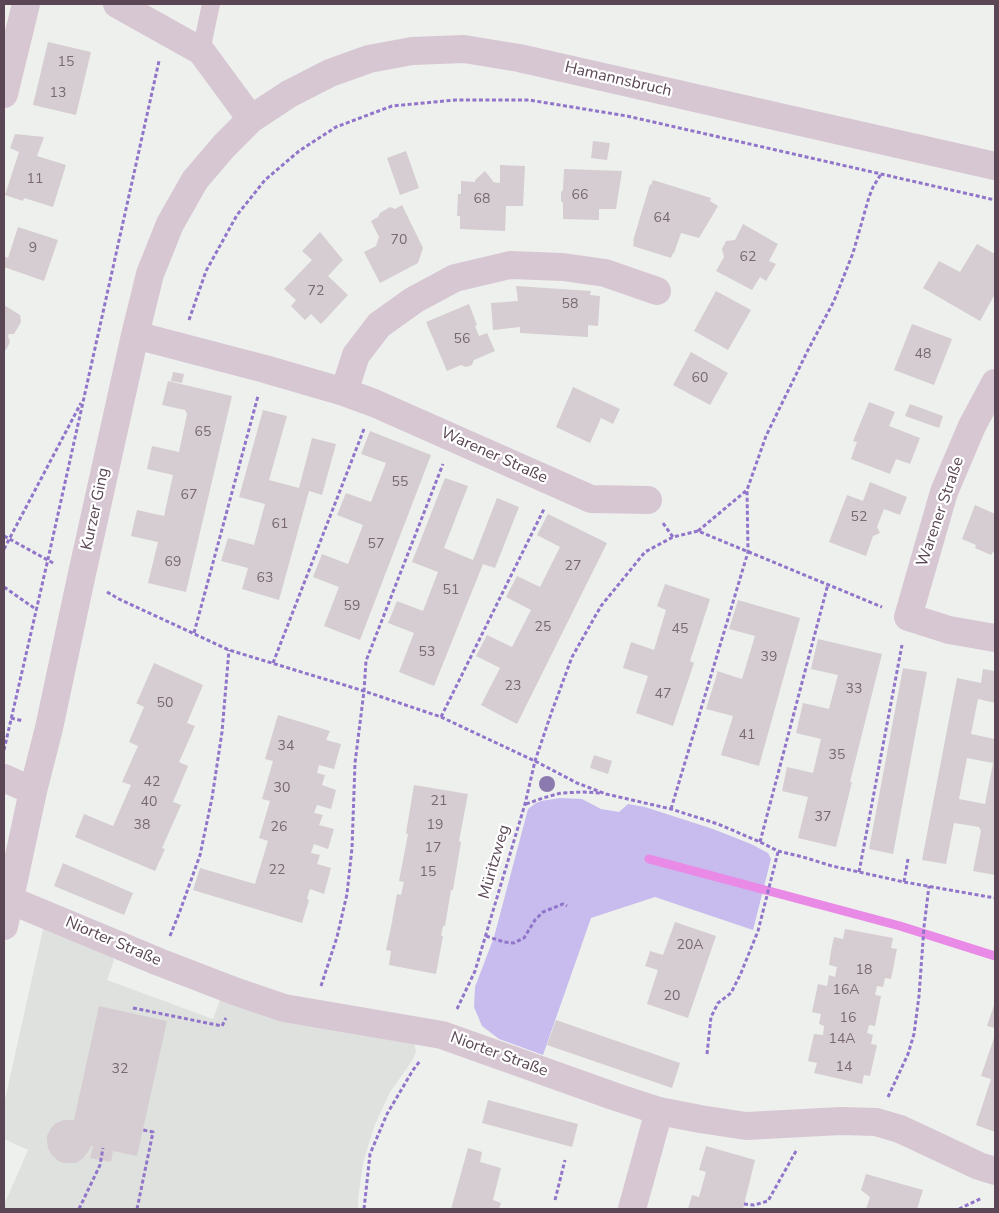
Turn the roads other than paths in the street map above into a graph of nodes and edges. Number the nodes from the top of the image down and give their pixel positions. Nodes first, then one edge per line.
1 (26, 4) edge
2 (117, 4) edge
3 (212, 4) edge
4 (201, 51) junction
5 (4, 94) edge
6 (251, 119) junction
7 (995, 166) edge
8 (657, 291) dead end
9 (135, 335) junction
10 (995, 384) edge
11 (344, 392) junction
12 (648, 500) dead end
13 (995, 638) edge
14 (4, 778) edge
15 (33, 791) junction
16 (10, 900) junction
17 (4, 926) edge
18 (659, 1111) junction
19 (992, 1182) edge
20 (632, 1209) edge

1 - 5 street
2 - 4 street
3 - 4 lane
4 - 6 street
6 - 7 street, Hamannsbruch
6 - 9 street, Kurzer Ging
8 - 11 street
9 - 11 street, Warener Straße
9 - 15 street, Kurzer Ging
10 - 13 street, Warener Straße
11 - 12 street, Warener Straße
14 - 15 street
15 - 16 street, Kurzer Ging
16 - 17 street, Kurzer Ging
16 - 18 street, Niorter Straße
18 - 19 street, Niorter Straße
18 - 20 street

